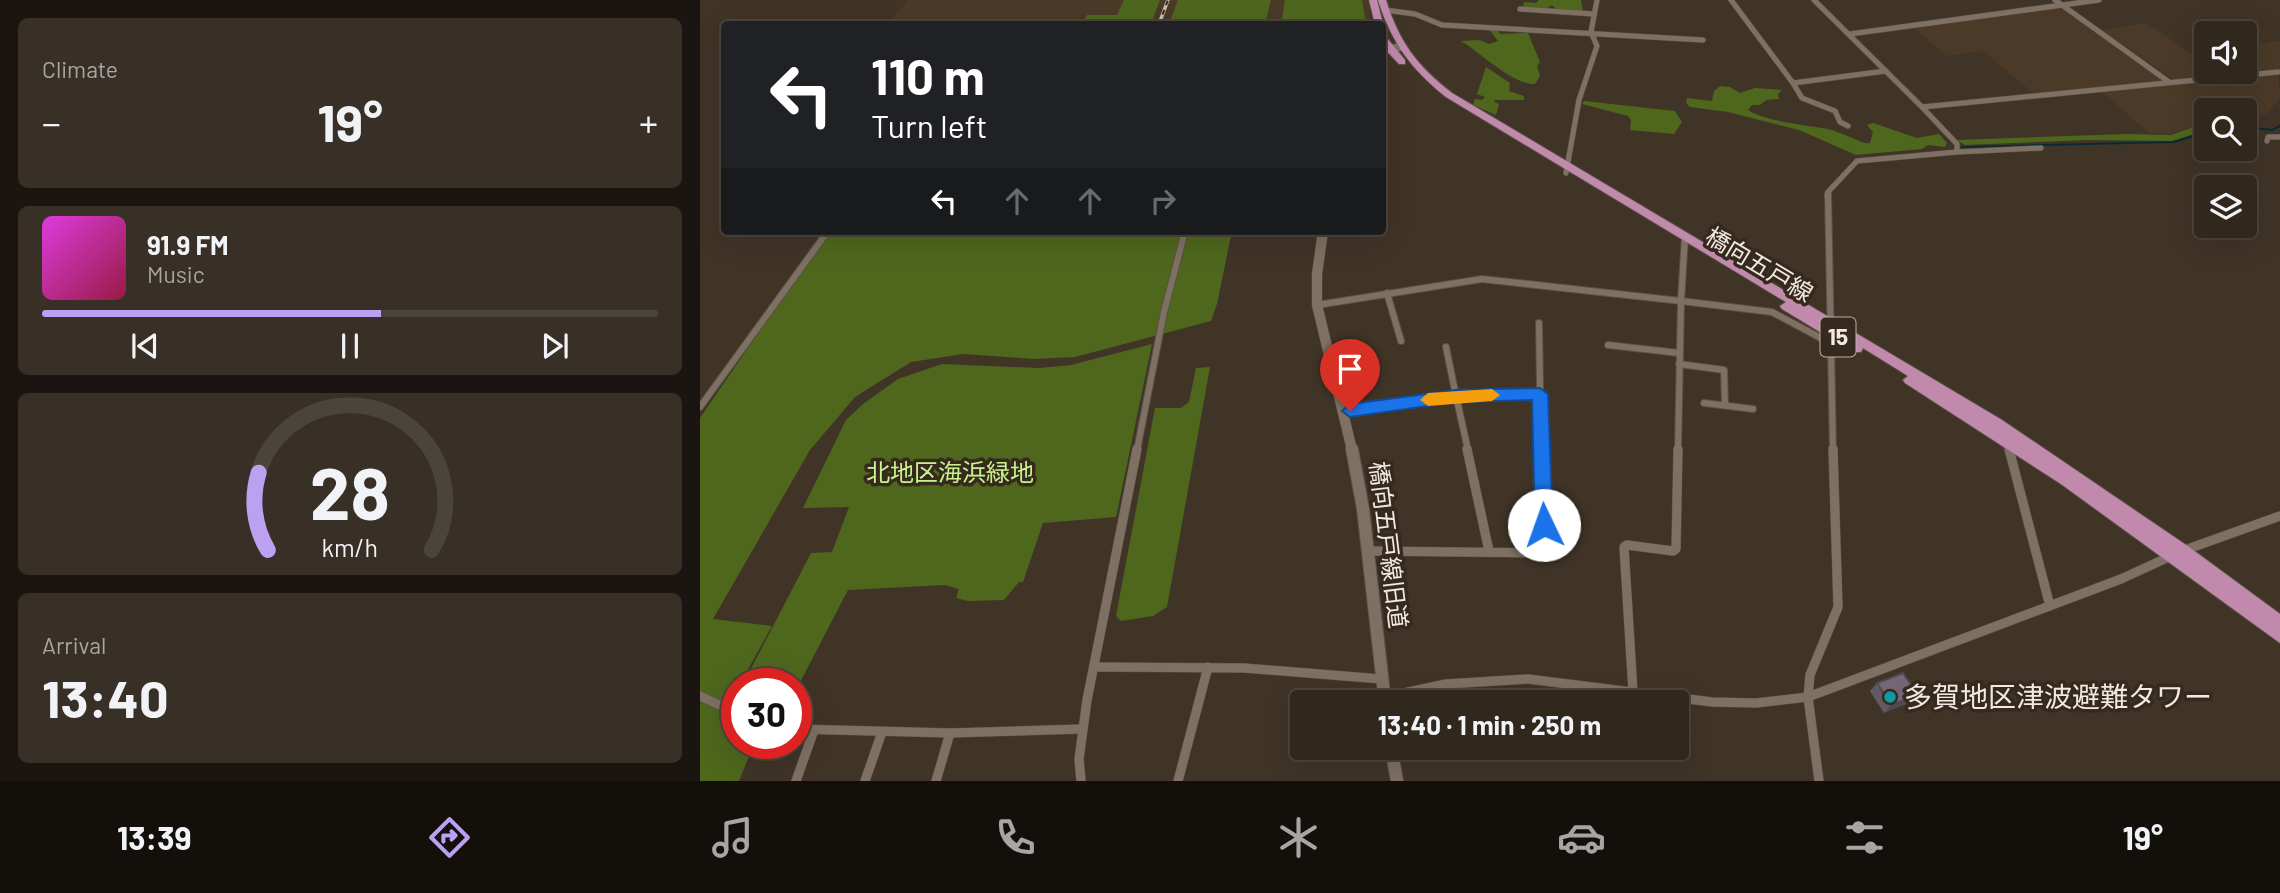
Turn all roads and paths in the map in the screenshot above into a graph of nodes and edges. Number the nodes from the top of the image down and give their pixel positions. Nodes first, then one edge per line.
1 (1374, 0) edge
2 (1384, 0) edge
3 (1597, 0) edge
4 (1731, 0) edge
5 (1814, 0) edge
6 (2055, 0) edge
7 (2099, 0) edge
8 (2062, 5) junction
9 (1520, 9) dead end
10 (1385, 10) junction
11 (1594, 15) junction
12 (1378, 21) edge
13 (1591, 32) junction
14 (1850, 34) junction
15 (1703, 40) dead end
16 (1391, 49) edge
17 (1886, 71) junction
18 (2278, 72) dead end
19 (2170, 82) junction
20 (1793, 83) junction
21 (1922, 107) junction
22 (1849, 126) dead end
23 (2280, 137) edge
24 (2267, 141) dead end
25 (2041, 148) dead end
26 (1957, 152) junction
27 (1567, 169) junction
28 (825, 235) edge
29 (1184, 235) edge
30 (1322, 235) edge
31 (1685, 241) junction
32 (1387, 293) junction
33 (1681, 301) junction
34 (1317, 305) junction
35 (1539, 323) dead end
36 (1823, 331) junction
37 (1401, 341) dead end
38 (1608, 345) dead end
39 (1446, 347) dead end
40 (1679, 353) junction
41 (1679, 365) junction
42 (1540, 394) junction
43 (1456, 396) junction
44 (1704, 403) dead end
45 (1725, 405) junction
46 (700, 407) edge
47 (1753, 408) dead end
48 (1343, 412) junction
49 (2007, 442) junction
50 (2280, 516) edge
51 (1369, 551) junction
52 (1489, 551) junction
53 (2178, 553) junction
54 (2050, 606) junction
55 (2280, 623) edge
56 (2280, 636) edge
57 (1096, 667) junction
58 (1208, 667) junction
59 (1381, 679) junction
60 (1383, 690) edge
61 (1426, 690) edge
62 (1617, 690) edge
63 (1633, 690) edge
64 (700, 696) edge
65 (1808, 697) junction
66 (1689, 699) edge
67 (721, 706) edge
68 (1082, 729) junction
69 (814, 730) joint
70 (882, 732) junction
71 (950, 733) junction
72 (1393, 760) edge
73 (796, 781) edge
74 (865, 781) edge
75 (936, 781) edge
76 (1081, 781) edge
77 (1178, 781) edge
78 (1397, 781) edge
79 (1819, 781) edge

1 - 2 main road
1 - 12 main road
2 - 10 main road
3 - 11 street
4 - 20 street
5 - 14 street
6 - 8 street
7 - 8 street
8 - 14 street
8 - 19 street
9 - 11 street
10 - 13 street
10 - 16 main road
11 - 13 street
13 - 15 street
13 - 27 street
14 - 17 street
16 - 27 main road, 橋向五戸線 / 15
17 - 20 street
17 - 21 street
18 - 19 street
19 - 21 street
20 - 22 street
21 - 26 street
23 - 24 street
25 - 26 street
26 - 36 street
27 - 31 main road, 橋向五戸線 / 15
28 - 46 street
29 - 57 street
30 - 34 street, 橋向五戸線旧道
31 - 33 street
31 - 36 main road, 橋向五戸線 / 15
32 - 33 street
32 - 34 street
32 - 37 street
33 - 36 street
33 - 40 street
34 - 48 street, 橋向五戸線旧道
35 - 42 street
36 - 49 main road, 橋向五戸線 / 15
36 - 53 main road, 橋向五戸線 / 15
36 - 65 street
38 - 40 street
39 - 43 street
40 - 41 street
41 - 45 street
41 - 63 street
42 - 43 street
42 - 52 street
43 - 48 street
43 - 52 street
44 - 45 street
45 - 47 street
48 - 51 street, 橋向五戸線旧道
49 - 53 main road, 橋向五戸線 / 15
49 - 54 street
50 - 53 street
51 - 52 street
51 - 59 street, 橋向五戸線旧道
53 - 54 street
53 - 55 main road, 橋向五戸線 / 15
53 - 56 main road, 橋向五戸線 / 15
54 - 65 street
57 - 58 street
57 - 68 street
58 - 59 street
58 - 77 street
59 - 60 street, 橋向五戸線旧道
61 - 62 street
64 - 67 street
65 - 66 street
65 - 79 street
68 - 71 street
68 - 76 street
69 - 70 street
69 - 73 street
70 - 71 street
70 - 74 street
71 - 75 street
72 - 78 street

